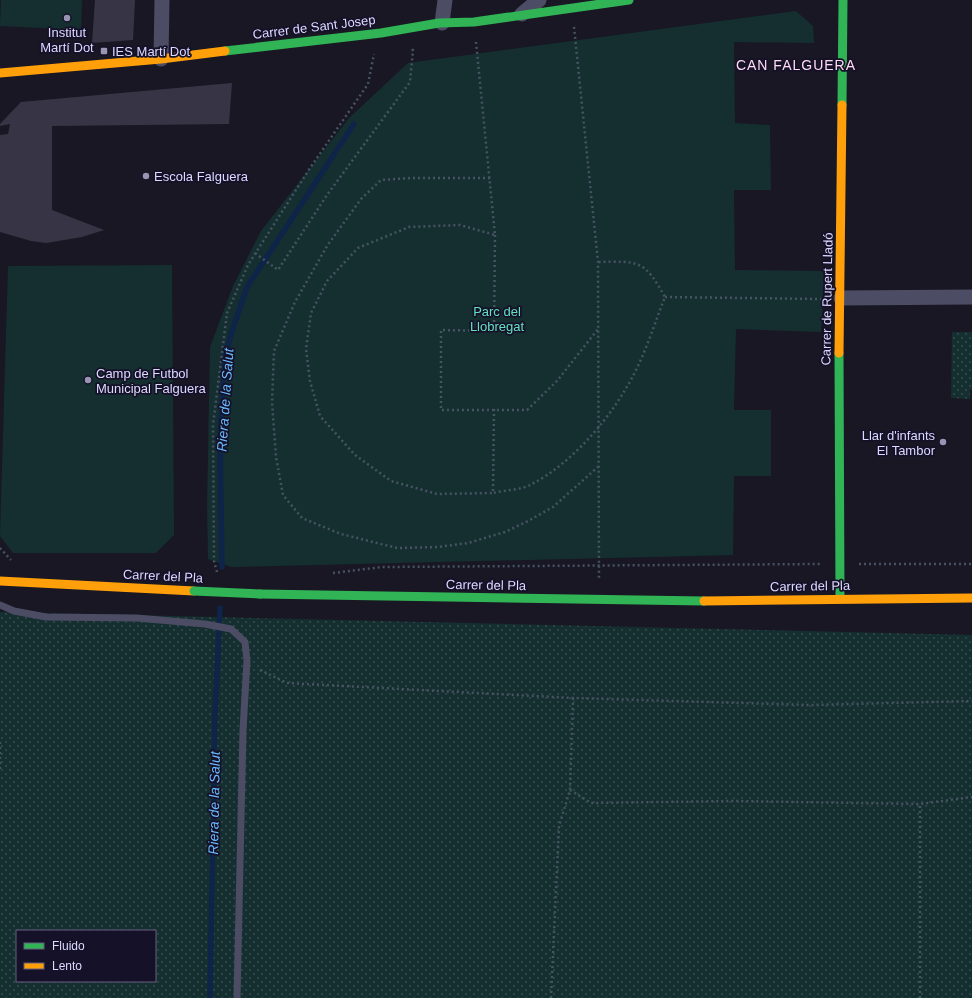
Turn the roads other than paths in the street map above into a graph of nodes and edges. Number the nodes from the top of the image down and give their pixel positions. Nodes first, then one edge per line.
1 (162, 0) edge
2 (445, 0) edge
3 (539, 0) edge
4 (629, 0) edge
5 (842, 0) edge
6 (522, 14) junction
7 (442, 23) junction
8 (161, 59) junction
9 (0, 73) edge
10 (972, 297) edge
11 (841, 298) junction
12 (0, 580) edge
13 (840, 598) junction
14 (972, 598) edge
15 (0, 605) edge
16 (237, 998) edge

1 - 8 street
2 - 7 street
3 - 6 street
4 - 6 street, Carrer de Sant Josep
5 - 11 street, Carrer de Rupert Lladó
6 - 7 street, Carrer de Sant Josep
7 - 8 street, Carrer de Sant Josep
8 - 9 street, Carrer de Sant Josep
10 - 11 street
11 - 13 street, Carrer de Rupert Lladó
12 - 13 street, Carrer del Pla, bridge
13 - 14 street, Carrer del Pla
15 - 16 lane

